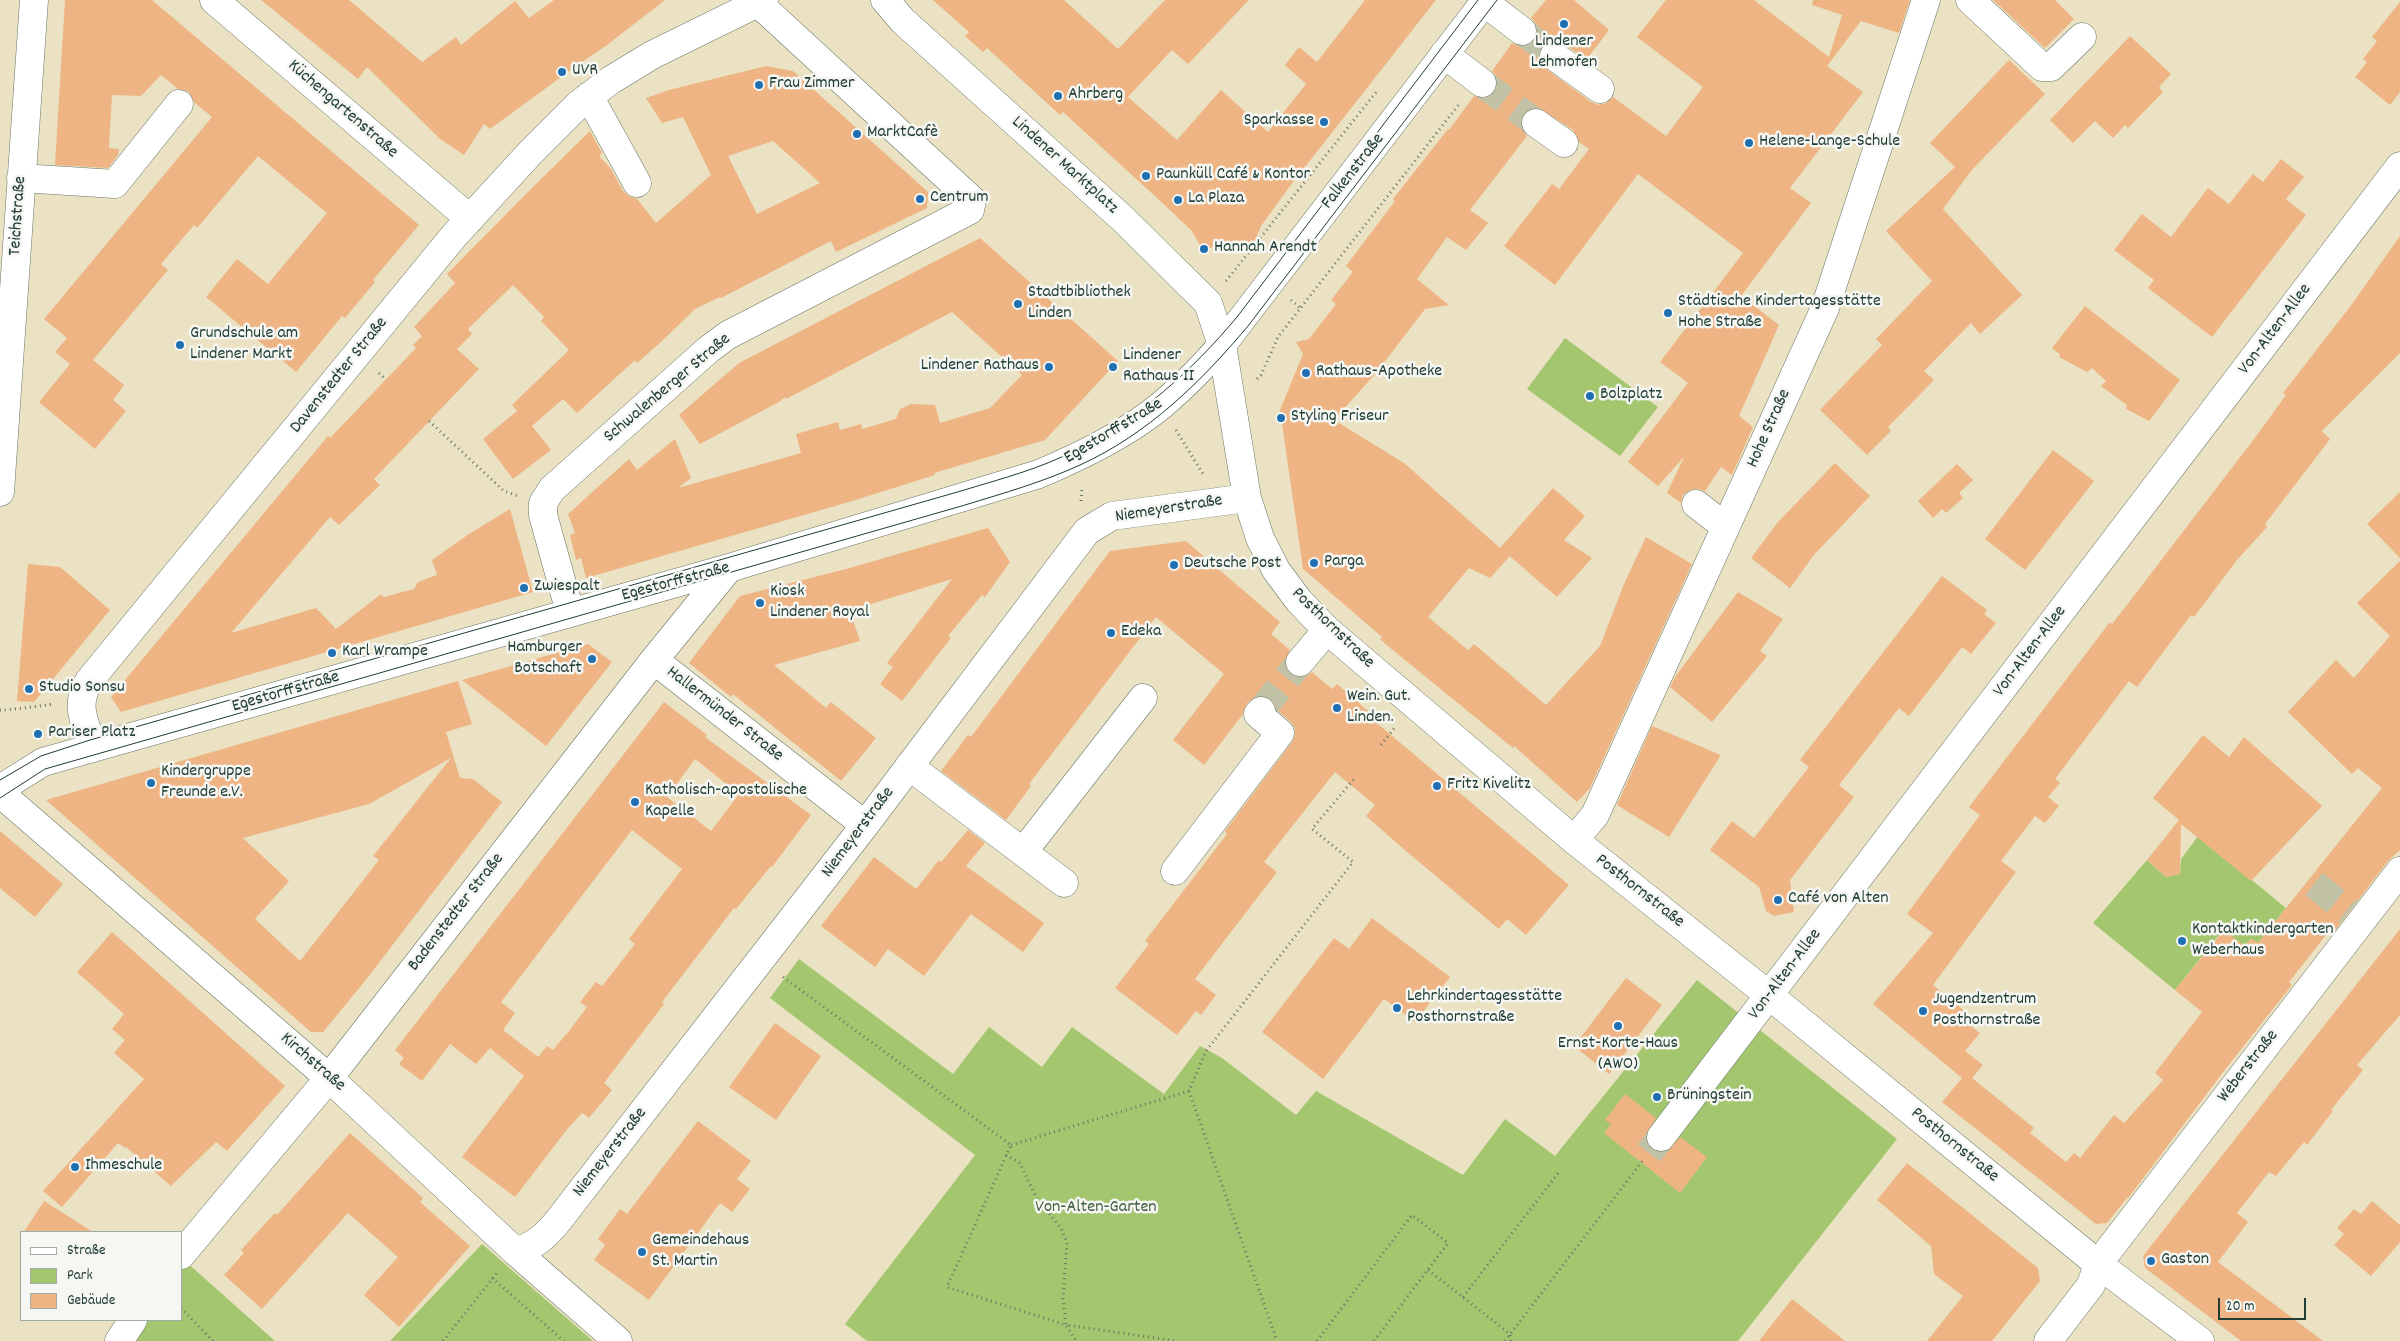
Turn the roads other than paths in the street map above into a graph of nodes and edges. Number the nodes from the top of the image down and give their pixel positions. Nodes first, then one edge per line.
1 (34, 0) edge
2 (214, 0) edge
3 (885, 0) edge
4 (1926, 0) edge
5 (1970, 0) edge
6 (1485, 1) edge
7 (761, 2) edge
8 (1522, 31) tunnel mouth
9 (2082, 36) dead end
10 (1444, 54) junction
11 (1554, 56) tunnel mouth
12 (1480, 82) tunnel mouth
13 (1600, 89) dead end
14 (589, 96) junction
15 (179, 104) dead end
16 (1536, 122) tunnel mouth
17 (1564, 143) dead end
18 (2400, 166) edge
19 (21, 178) junction
20 (637, 183) dead end
21 (470, 219) junction
22 (1222, 345) junction
23 (0, 492) edge
24 (1247, 498) junction
25 (1696, 504) dead end
26 (1727, 524) junction
27 (729, 568) junction
28 (570, 612) junction
29 (1327, 630) junction
30 (654, 660) junction
31 (1300, 662) tunnel mouth
32 (1143, 698) dead end
33 (1261, 711) dead end
34 (93, 748) junction
35 (909, 766) junction
36 (0, 789) edge
37 (0, 793) edge
38 (865, 825) junction
39 (1574, 840) junction
40 (1023, 852) junction
41 (1175, 871) dead end
42 (2400, 871) edge
43 (1064, 883) dead end
44 (1770, 996) junction
45 (329, 1078) junction
46 (1655, 1145) tunnel mouth
47 (516, 1252) junction
48 (182, 1254) edge
49 (2098, 1264) junction
50 (132, 1321) edge
51 (118, 1341) edge
52 (618, 1341) edge
53 (2048, 1341) edge
54 (2200, 1341) edge

1 - 19 street, Teichstraße
2 - 21 street, Küchengartenstraße
3 - 22 street, Lindener Marktplatz
4 - 26 street, Hohe Straße
5 - 9 street
6 - 8 street
6 - 10 street, Falkenstraße
7 - 14 street, Davenstedter Straße
7 - 28 street, Schwalenberger Straße
10 - 12 street
10 - 22 street, Falkenstraße
11 - 13 street
14 - 20 street
14 - 21 street, Davenstedter Straße
15 - 19 street
16 - 17 street
18 - 44 street, Von-Alten-Allee
19 - 23 street, Teichstraße
21 - 34 street, Davenstedter Straße
22 - 24 street, Posthornstraße
22 - 27 street, Egestorffstraße
24 - 29 street, Posthornstraße
24 - 35 street, Niemeyerstraße
25 - 26 street
26 - 39 street, Hohe Straße
27 - 28 street, Egestorffstraße
27 - 30 street, Badenstedter Straße
28 - 34 street, Egestorffstraße
29 - 31 street
29 - 39 street, Posthornstraße
30 - 38 street, Hallermünder Straße
30 - 45 street, Badenstedter Straße
32 - 40 street
33 - 41 street
34 - 36 street
35 - 38 street, Niemeyerstraße
35 - 40 street
37 - 45 street, Kirchstraße
38 - 47 street, Niemeyerstraße
39 - 44 street, Posthornstraße
40 - 43 street
42 - 49 street, Weberstraße
44 - 46 street, Von-Alten-Allee
44 - 49 street, Posthornstraße
45 - 47 street, Kirchstraße
45 - 48 street, Badenstedter Straße
47 - 52 street, Kirchstraße
49 - 53 street, Weberstraße
49 - 54 street, Posthornstraße
50 - 51 street

